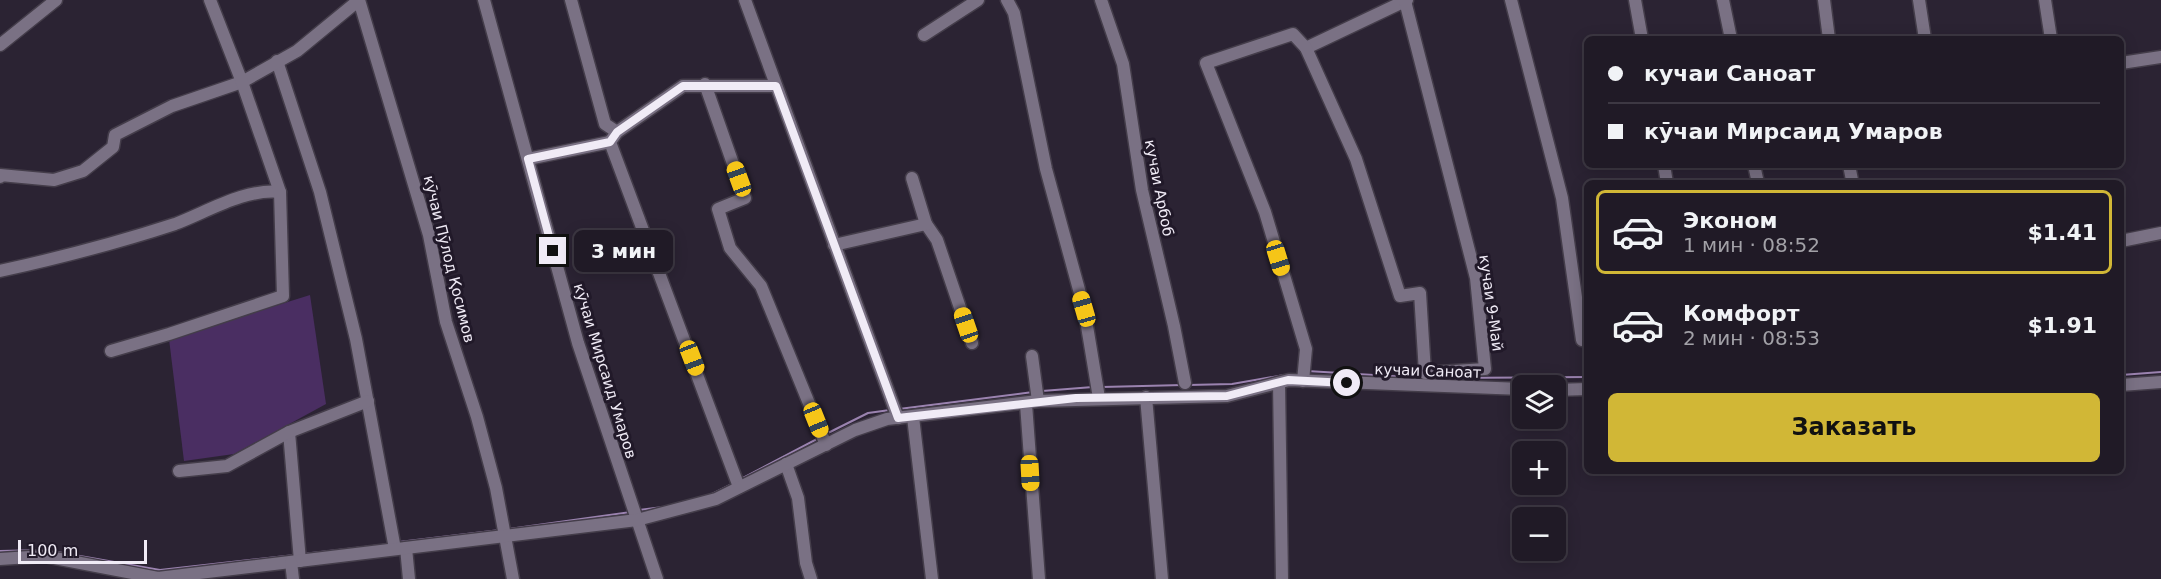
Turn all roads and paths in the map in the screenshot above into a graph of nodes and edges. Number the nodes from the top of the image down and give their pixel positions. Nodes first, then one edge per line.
1 (56, 0) edge
2 (210, 0) edge
3 (359, 0) edge
4 (484, 0) edge
5 (571, 0) edge
6 (745, 0) edge
7 (978, 0) edge
8 (1007, 0) edge
9 (1101, 0) edge
10 (1406, 0) edge
11 (1511, 0) edge
12 (1635, 0) edge
13 (1723, 0) edge
14 (1824, 0) edge
15 (1918, 0) edge
16 (2045, 0) edge
17 (924, 35) dead end
18 (1641, 36) edge
19 (1730, 36) edge
20 (1829, 36) edge
21 (1924, 36) edge
22 (2051, 36) edge
23 (0, 45) edge
24 (1306, 48) junction
25 (2161, 57) edge
26 (277, 61) junction
27 (2124, 63) edge
28 (242, 82) junction
29 (705, 84) junction
30 (776, 86) junction
31 (614, 137) junction
32 (528, 159) junction
33 (1849, 168) edge
34 (0, 177) edge
35 (912, 178) dead end
36 (1851, 180) dead end
37 (280, 192) junction
38 (926, 224) junction
39 (2161, 233) edge
40 (2124, 240) edge
41 (834, 245) junction
42 (0, 271) edge
43 (1582, 340) dead end
44 (972, 343) dead end
45 (111, 351) dead end
46 (1032, 356) dead end
47 (1303, 375) junction
48 (1279, 382) junction
49 (2161, 382) edge
50 (1185, 383) dead end
51 (2124, 385) edge
52 (1512, 388) edge
53 (1584, 389) edge
54 (1566, 390) edge
55 (1098, 391) junction
56 (1034, 397) junction
57 (1146, 397) junction
58 (368, 400) junction
59 (896, 413) junction
60 (913, 417) junction
61 (289, 432) junction
62 (824, 439) junction
63 (786, 464) junction
64 (179, 471) dead end
65 (738, 483) junction
66 (635, 514) junction
67 (505, 532) junction
68 (397, 546) junction
69 (0, 559) edge
70 (296, 562) junction
71 (91, 565) junction
72 (165, 578) edge
73 (88, 579) edge
74 (293, 579) edge
75 (410, 579) edge
76 (513, 579) edge
77 (657, 579) edge
78 (812, 579) edge
79 (932, 579) edge
80 (1039, 579) edge
81 (1162, 579) edge
82 (1282, 579) edge

1 - 23 street
2 - 28 street
3 - 26 street
3 - 67 street, кӯчаи Пӯлод Қосимов
4 - 32 street, кӯчаи Мирсаид Умаров
5 - 31 street
6 - 30 street
7 - 17 street
8 - 55 street
9 - 50 street, кучаи Арбоб
10 - 24 street, кучаи 9-Май
10 - 24 street, кучаи 9-Май
11 - 43 street
12 - 18 street
13 - 19 street
14 - 20 street
15 - 21 street
16 - 22 street
24 - 47 street
25 - 27 street
26 - 28 street
26 - 58 street
28 - 34 street
28 - 37 street
29 - 30 street
29 - 31 street
29 - 62 street
30 - 41 street
31 - 32 street
31 - 65 street
32 - 66 street, кӯчаи Мирсаид Умаров
33 - 36 street
35 - 38 street
37 - 42 street
37 - 45 street
38 - 41 street
38 - 44 street
39 - 40 street
41 - 59 street
46 - 56 street
47 - 48 street, кучаи Саноат
47 - 52 street, кучаи Саноат
48 - 57 street, кучаи Саноат
48 - 82 street
49 - 51 street
53 - 54 street
55 - 56 street, кучаи Саноат
55 - 57 street, кучаи Саноат
56 - 60 street, кучаи Саноат
56 - 80 street
57 - 81 street
58 - 61 street
58 - 68 street
59 - 60 street, кучаи Саноат
59 - 62 street, кучаи Саноат
60 - 79 street
61 - 64 street
61 - 70 street
62 - 63 street, кучаи Саноат
63 - 65 street, кучаи Саноат
63 - 78 street
65 - 66 street, кучаи Саноат
66 - 67 street, кучаи Саноат
66 - 77 street, кӯчаи Мирсаид Умаров
67 - 68 street, кучаи Саноат
67 - 76 street, кӯчаи Пӯлод Қосимов
68 - 70 street, кучаи Саноат
68 - 75 street
69 - 71 street, кучаи Саноат
70 - 72 street, кучаи Саноат
70 - 74 street
71 - 72 street, кучаи Саноат
71 - 73 street

